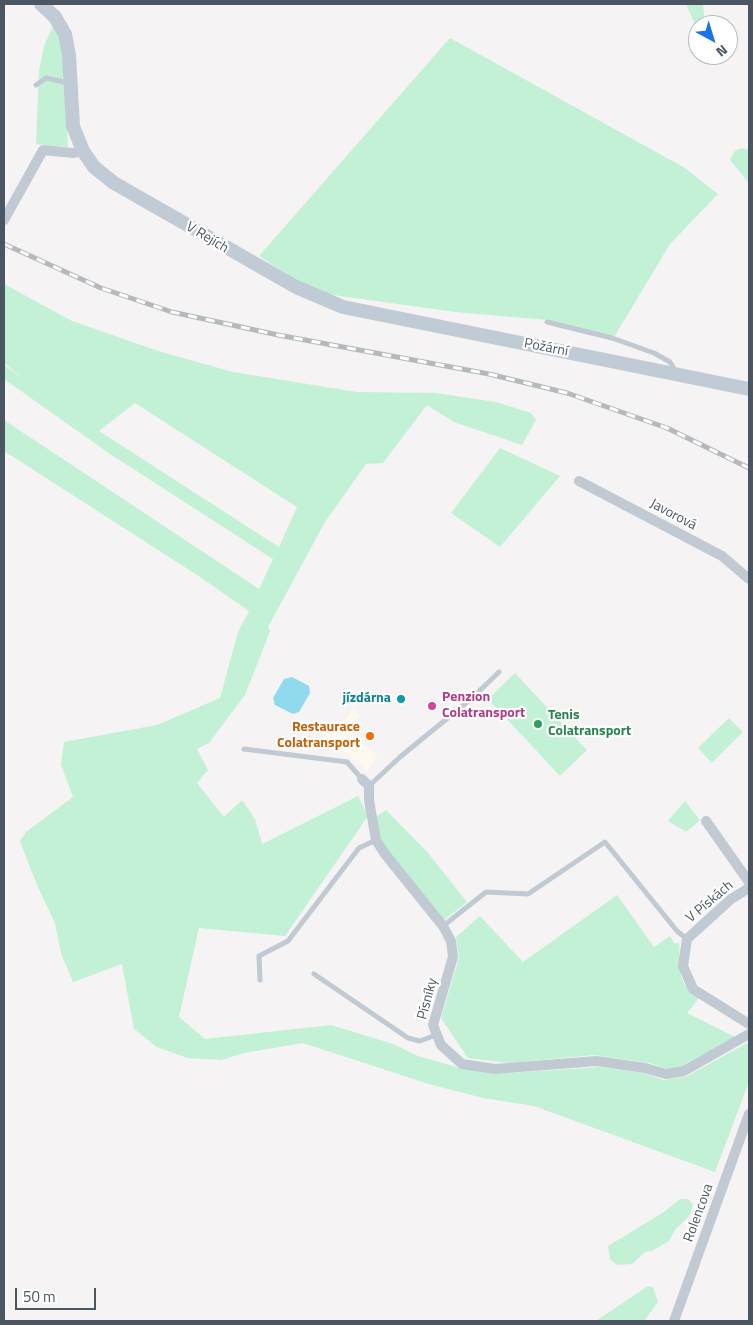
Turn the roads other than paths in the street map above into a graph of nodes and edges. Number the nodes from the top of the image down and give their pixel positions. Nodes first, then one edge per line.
1 (41, 4) edge
2 (70, 83) junction
3 (36, 85) dead end
4 (83, 151) junction
5 (4, 220) edge
6 (343, 307) joint
7 (547, 322) dead end
8 (678, 375) junction
9 (749, 389) edge
10 (579, 481) dead end
11 (749, 579) edge
12 (499, 672) dead end
13 (244, 749) dead end
14 (366, 783) junction
15 (706, 821) dead end
16 (376, 840) junction
17 (749, 882) edge
18 (749, 888) edge
19 (443, 926) junction
20 (687, 939) junction
21 (314, 974) dead end
22 (260, 980) dead end
23 (749, 1024) edge
24 (749, 1034) edge
25 (436, 1035) junction
26 (749, 1114) edge
27 (674, 1321) edge

1 - 2 street, V Rejích
2 - 3 lane
2 - 4 street, V Rejích
4 - 5 street
4 - 6 street, V Rejích
6 - 8 street, Požární
7 - 8 lane
8 - 9 street, Požární
10 - 11 street, Javorová
12 - 14 lane
13 - 14 lane
14 - 16 street, Písníky
15 - 17 street
16 - 19 street, Písníky
16 - 22 lane
18 - 20 street, V Pískách
19 - 20 lane
19 - 25 street, Písníky
20 - 23 street, V Pískách
21 - 25 lane
24 - 25 street, Písníky
26 - 27 street, Rolencova

